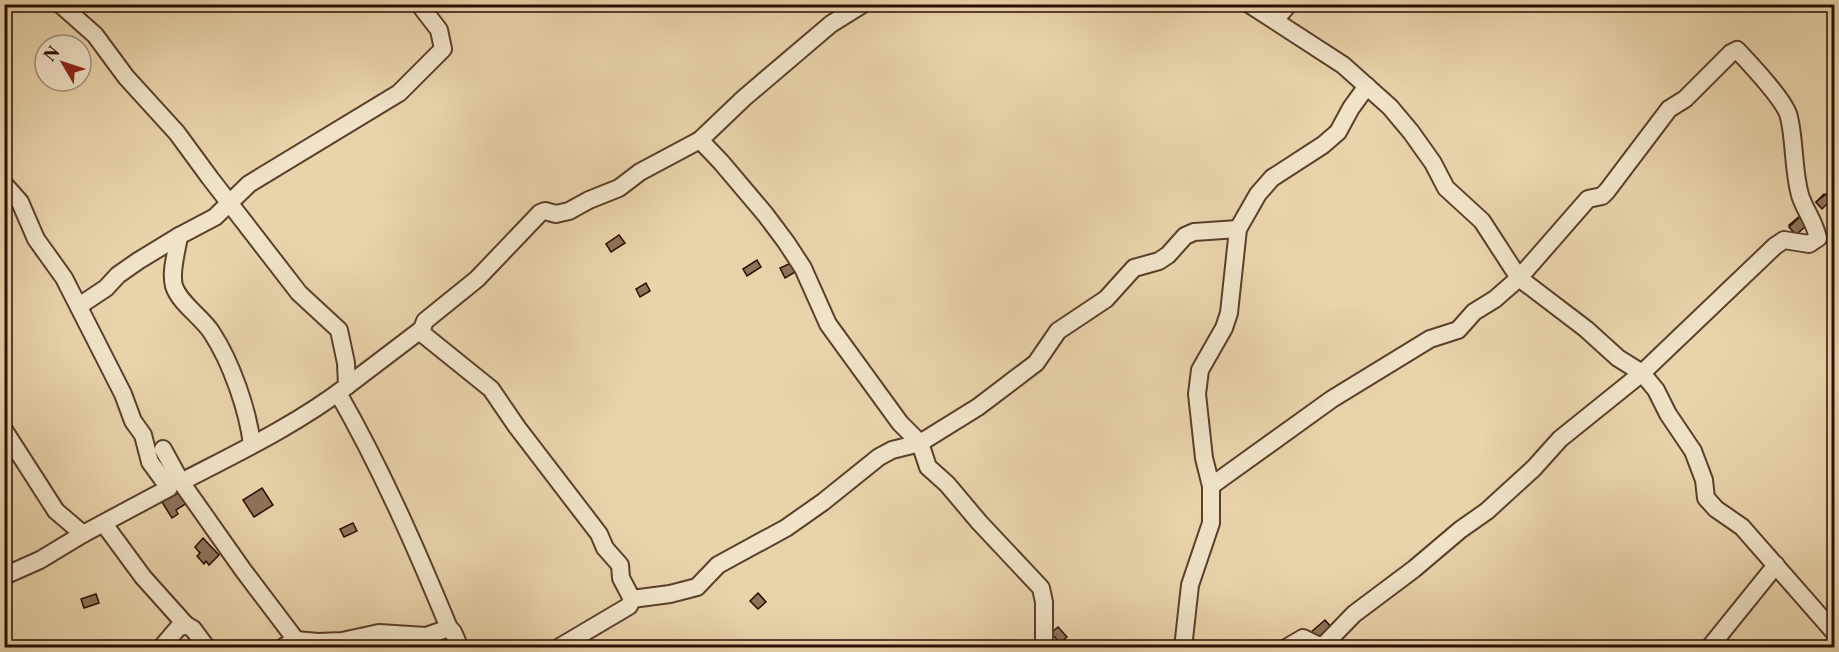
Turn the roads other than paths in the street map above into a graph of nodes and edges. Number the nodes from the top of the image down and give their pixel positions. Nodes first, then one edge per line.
1 (60, 4) edge
2 (419, 4) edge
3 (862, 4) edge
4 (1249, 4) edge
5 (1289, 4) edge
6 (1275, 20) junction
7 (1367, 86) junction
8 (700, 140) junction
9 (4, 184) edge
10 (231, 204) junction
11 (1238, 229) junction
12 (179, 236) junction
13 (1519, 278) junction
14 (79, 306) junction
15 (422, 329) junction
16 (1642, 373) junction
17 (342, 389) junction
18 (4, 430) edge
19 (920, 442) junction
20 (252, 445) junction
21 (163, 449) dead end
22 (181, 482) junction
23 (1211, 486) junction
24 (104, 524) junction
25 (83, 534) junction
26 (1776, 565) junction
27 (4, 576) edge
28 (632, 599) junction
29 (186, 625) junction
30 (1833, 627) edge
31 (449, 628) junction
32 (289, 644) edge
33 (161, 648) edge
34 (207, 648) edge
35 (460, 648) edge
36 (558, 648) edge
37 (1044, 648) edge
38 (1183, 648) edge
39 (1286, 648) edge
40 (1709, 648) edge

1 - 10 street
2 - 10 street
3 - 8 street
4 - 6 street
5 - 6 street
6 - 7 street
7 - 11 street
7 - 13 street
8 - 15 street
8 - 19 street
9 - 14 street
10 - 12 street
10 - 17 street
11 - 19 street
11 - 23 street
12 - 14 street
12 - 20 street
13 - 16 street
13 - 16 street
13 - 23 street
14 - 24 street
15 - 17 street
15 - 28 street
16 - 26 street
16 - 39 street
17 - 20 street
17 - 31 street
18 - 25 street
19 - 28 street
19 - 37 street
20 - 22 street
21 - 22 street
22 - 32 street
23 - 38 street
24 - 25 street
24 - 29 street
25 - 27 street
26 - 30 street
26 - 40 street
28 - 36 street
29 - 33 street
29 - 34 street
31 - 32 street
31 - 35 street

